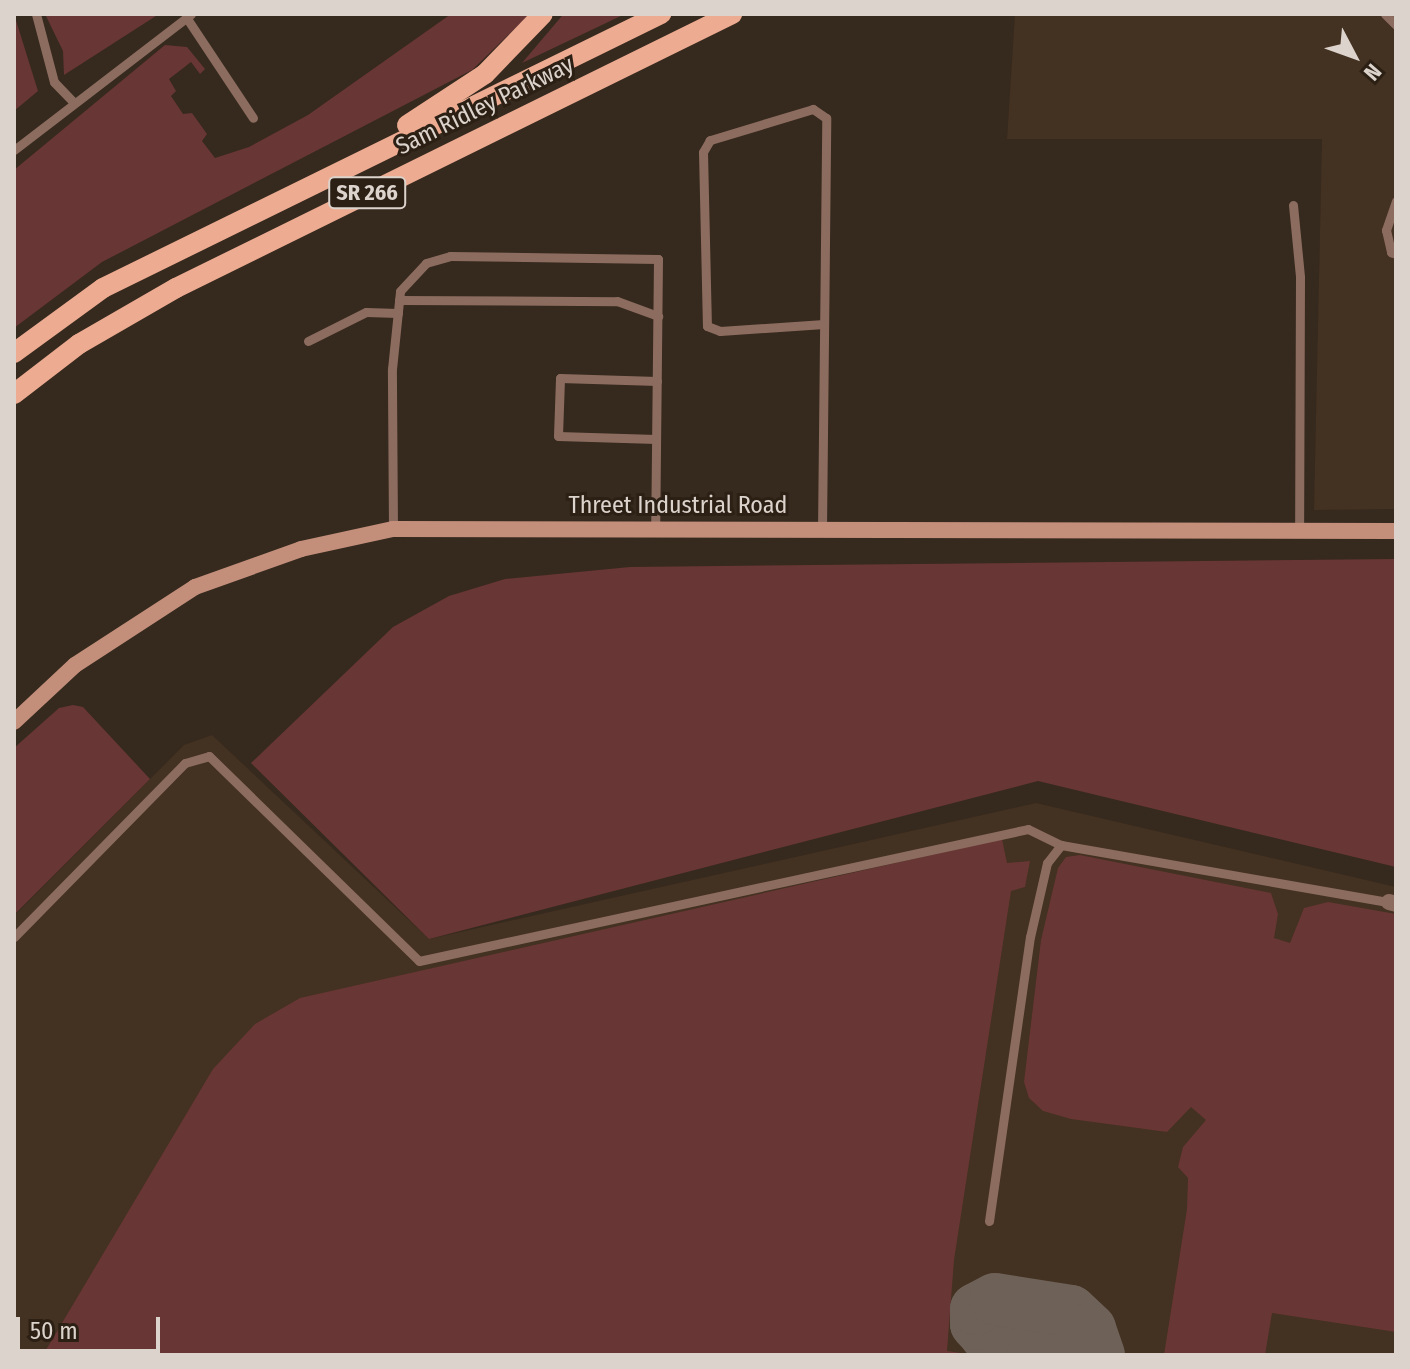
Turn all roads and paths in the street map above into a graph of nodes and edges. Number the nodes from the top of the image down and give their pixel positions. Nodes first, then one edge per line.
1 (36, 14) edge
2 (543, 14) edge
3 (661, 14) edge
4 (732, 14) edge
5 (1385, 14) edge
6 (189, 16) edge
7 (1396, 25) edge
8 (73, 102) junction
9 (253, 118) dead end
10 (14, 150) edge
11 (340, 170) junction
12 (1396, 201) edge
13 (1293, 205) dead end
14 (1396, 254) edge
15 (399, 300) junction
16 (398, 313) junction
17 (658, 316) junction
18 (824, 324) junction
19 (308, 341) dead end
20 (14, 353) edge
21 (657, 381) junction
22 (14, 394) edge
23 (656, 439) junction
24 (393, 529) junction
25 (655, 530) junction
26 (822, 530) junction
27 (1299, 531) junction
28 (1396, 531) edge
29 (14, 722) edge
30 (1061, 845) junction
31 (1392, 903) edge
32 (14, 937) edge
33 (989, 1221) dead end

1 - 8 lane
2 - 11 main road
3 - 11 main road, Sam Ridley Parkway / SR 266
4 - 22 main road, Sam Ridley Parkway / SR 266
5 - 7 lane
6 - 8 lane
6 - 9 lane
8 - 10 lane
11 - 20 main road, Sam Ridley Parkway / SR 266
12 - 14 lane
13 - 27 lane
15 - 16 lane
15 - 17 lane
15 - 17 lane
16 - 19 lane
16 - 24 lane
17 - 21 lane
18 - 18 lane
18 - 26 lane
21 - 23 lane
21 - 23 lane
23 - 25 lane
24 - 25 street, Threet Industrial Road
24 - 29 street, Threet Industrial Road
25 - 26 street, Threet Industrial Road
26 - 27 street, Threet Industrial Road
27 - 28 street, Threet Industrial Road
30 - 31 lane
30 - 32 lane
30 - 33 lane

